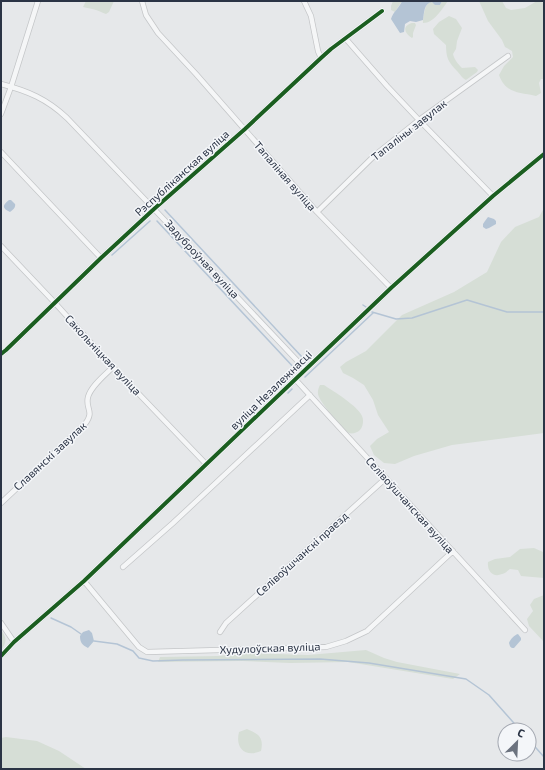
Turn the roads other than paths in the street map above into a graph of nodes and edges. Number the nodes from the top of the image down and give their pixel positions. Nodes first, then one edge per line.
1 (38, 1) edge
2 (142, 1) edge
3 (304, 1) edge
4 (382, 11) dead end
5 (346, 39) junction
6 (508, 56) dead end
7 (321, 58) junction
8 (1, 84) edge
9 (11, 87) junction
10 (1, 114) edge
11 (419, 120) junction
12 (245, 129) junction
13 (1, 152) edge
14 (544, 154) edge
15 (493, 196) junction
16 (154, 209) junction
17 (317, 212) junction
18 (1, 246) edge
19 (101, 258) junction
20 (391, 288) junction
21 (55, 303) junction
22 (1, 354) edge
23 (113, 367) junction
24 (305, 369) junction
25 (295, 379) junction
26 (310, 395) junction
27 (206, 464) junction
28 (386, 478) junction
29 (1, 503) edge
30 (453, 551) junction
31 (123, 567) dead end
32 (84, 581) junction
33 (1, 623) edge
34 (525, 630) dead end
35 (220, 632) dead end
36 (14, 642) junction
37 (1, 656) edge

1 - 9 street
2 - 12 street, Тапаліная вуліца
3 - 7 street
4 - 5 street, Рэспубліканская вуліца
5 - 7 street, Рэспубліканская вуліца
5 - 11 street
6 - 11 street, Тапаліны завулак
7 - 12 street, Рэспубліканская вуліца
8 - 9 street, Задуброўная вуліца
9 - 10 street
9 - 16 street, Задуброўная вуліца
11 - 15 street
11 - 17 street, Тапаліны завулак
12 - 16 street, Рэспубліканская вуліца
12 - 17 street, Тапаліная вуліца
13 - 19 street
14 - 15 street, вуліца Незалежнасці
15 - 20 street, вуліца Незалежнасці
16 - 19 street, Рэспубліканская вуліца
16 - 24 street, Задуброўная вуліца
17 - 20 street, Тапаліная вуліца
18 - 21 street, Сакольніцкая вуліца
19 - 21 street, Рэспубліканская вуліца
20 - 24 street, вуліца Незалежнасці
21 - 22 street, Рэспубліканская вуліца
21 - 23 street, Сакольніцкая вуліца
23 - 27 street, Сакольніцкая вуліца
23 - 29 street, Славянскі завулак
24 - 25 street, вуліца Незалежнасці
25 - 26 street, Селівоўшчанская вуліца
25 - 27 street, вуліца Незалежнасці
26 - 28 street, Селівоўшчанская вуліца
26 - 31 street
27 - 32 street, вуліца Незалежнасці
28 - 30 street, Селівоўшчанская вуліца
28 - 35 street, Селівоўшчанскі праезд
30 - 32 street, Худулоўская вуліца
30 - 34 street, Селівоўшчанская вуліца
32 - 36 street, вуліца Незалежнасці
33 - 36 street
36 - 37 street, вуліца Незалежнасці

